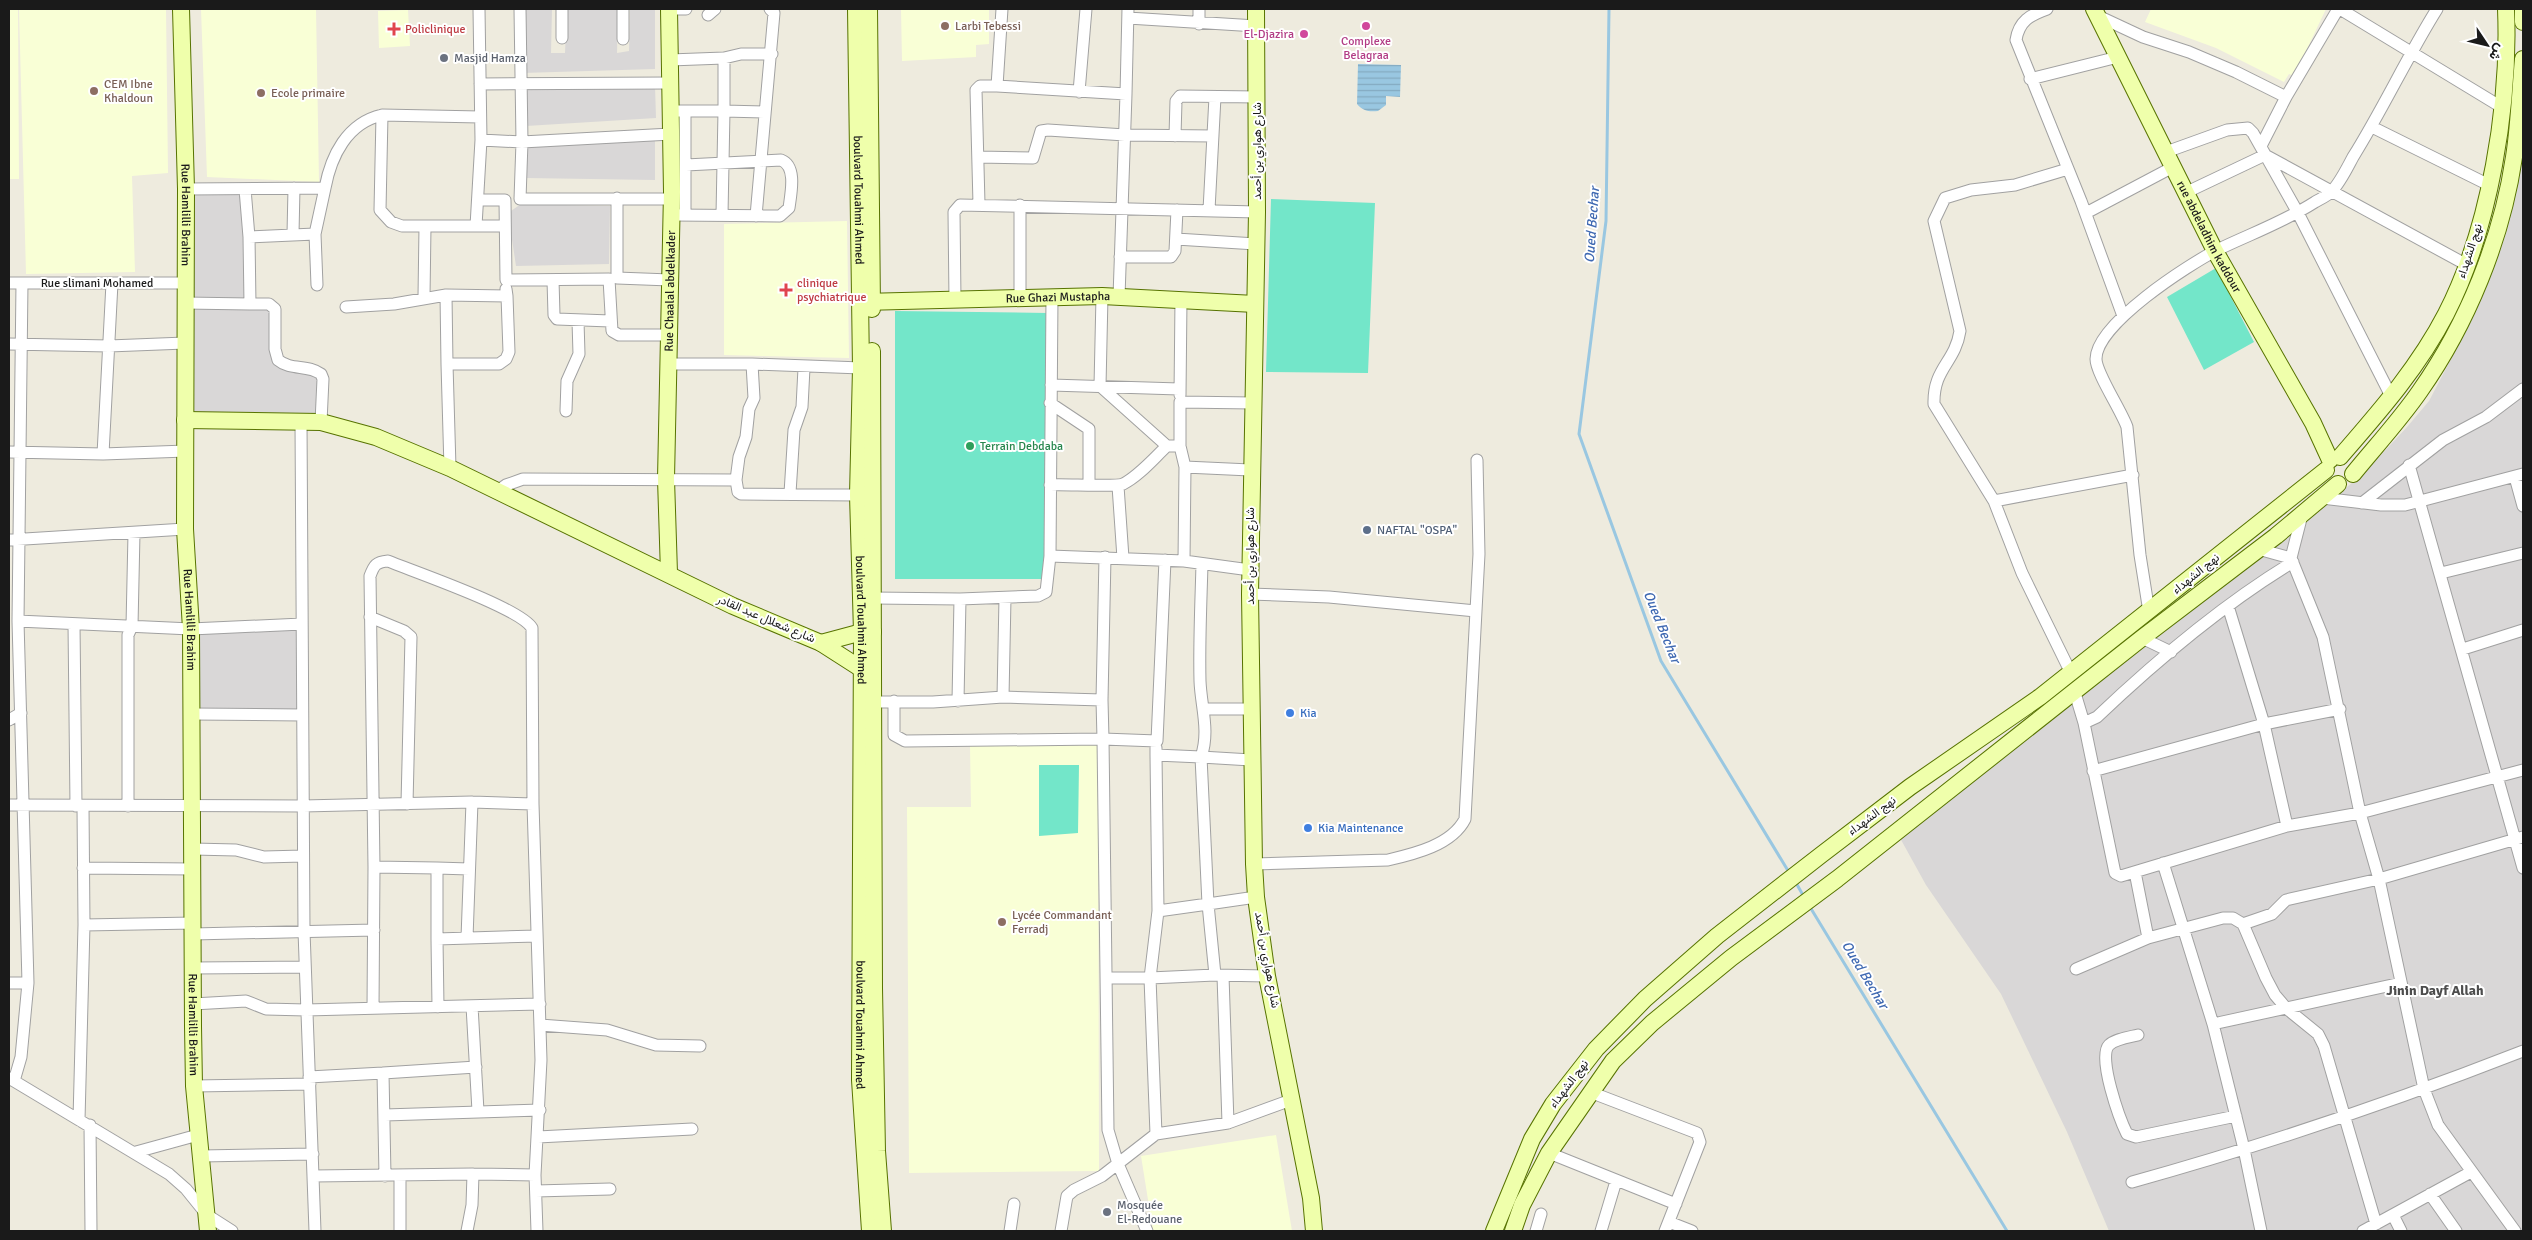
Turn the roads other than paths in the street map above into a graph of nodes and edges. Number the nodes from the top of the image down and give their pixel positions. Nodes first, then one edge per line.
1 (181, 9) edge
2 (478, 9) edge
3 (520, 9) edge
4 (562, 9) edge
5 (623, 9) edge
6 (669, 9) edge
7 (686, 9) edge
8 (770, 9) edge
9 (856, 9) edge
10 (869, 9) edge
11 (1002, 9) edge
12 (1086, 9) edge
13 (1199, 9) edge
14 (1256, 9) edge
15 (2047, 9) edge
16 (2339, 9) edge
17 (2437, 9) edge
18 (2506, 9) edge
19 (2523, 9) edge
20 (2096, 12) edge
21 (1128, 13) edge
22 (2523, 22) edge
23 (1199, 24) junction
24 (1256, 26) junction
25 (562, 38) dead end
26 (623, 39) dead end
27 (2410, 52) junction
28 (772, 54) junction
29 (2118, 56) junction
30 (724, 58) junction
31 (2523, 59) edge
32 (670, 60) junction
33 (2030, 79) junction
34 (670, 83) junction
35 (480, 84) junction
36 (521, 86) junction
37 (998, 86) junction
38 (1080, 92) junction
39 (1126, 94) junction
40 (1215, 97) junction
41 (1257, 97) junction
42 (2286, 97) junction
43 (678, 111) junction
44 (724, 111) junction
45 (765, 112) junction
46 (382, 114) junction
47 (2515, 115) edge
48 (480, 117) junction
49 (2372, 127) junction
50 (671, 134) junction
51 (1125, 135) junction
52 (1175, 136) junction
53 (1213, 136) junction
54 (481, 140) junction
55 (522, 142) junction
56 (2263, 150) junction
57 (978, 157) junction
58 (2170, 160) junction
59 (760, 161) junction
60 (724, 163) junction
61 (686, 165) junction
62 (2523, 165) edge
63 (2068, 169) junction
64 (2509, 183) junction
65 (2489, 185) junction
66 (294, 188) junction
67 (325, 188) junction
68 (186, 189) junction
69 (245, 189) junction
70 (2332, 192) junction
71 (2185, 194) junction
72 (617, 198) junction
73 (479, 200) junction
74 (505, 200) junction
75 (520, 200) junction
76 (979, 204) junction
77 (1020, 205) junction
78 (1122, 208) junction
79 (676, 210) junction
80 (1177, 210) junction
81 (1209, 210) junction
82 (1257, 212) junction
83 (2298, 213) junction
84 (2086, 214) junction
85 (722, 215) junction
86 (756, 216) junction
87 (476, 226) junction
88 (504, 226) junction
89 (424, 227) junction
90 (293, 234) junction
91 (315, 234) junction
92 (249, 236) junction
93 (1176, 239) junction
94 (1256, 244) junction
95 (2215, 252) junction
96 (1120, 257) junction
97 (2467, 265) junction
98 (613, 279) junction
99 (506, 280) junction
100 (553, 280) junction
101 (670, 280) junction
102 (9, 283) edge
103 (22, 283) junction
104 (112, 283) junction
105 (185, 283) junction
106 (317, 285) dead end
107 (446, 295) junction
108 (507, 296) junction
109 (1102, 296) junction
110 (1020, 297) junction
111 (1052, 297) junction
112 (1119, 297) junction
113 (424, 298) junction
114 (1180, 299) junction
115 (955, 300) junction
116 (866, 302) junction
117 (185, 304) junction
118 (250, 304) junction
119 (1255, 304) junction
120 (346, 307) dead end
121 (2122, 316) junction
122 (578, 321) junction
123 (610, 321) junction
124 (669, 336) junction
125 (184, 343) junction
126 (9, 344) edge
127 (22, 344) junction
128 (109, 346) junction
129 (447, 364) junction
130 (668, 364) junction
131 (752, 364) junction
132 (804, 368) junction
133 (861, 368) junction
134 (1051, 385) junction
135 (1100, 386) junction
136 (1179, 389) junction
137 (2523, 389) edge
138 (2392, 398) junction
139 (1180, 402) junction
140 (1050, 403) junction
141 (1253, 403) junction
142 (566, 410) dead end
143 (185, 420) junction
144 (301, 421) junction
145 (321, 422) junction
146 (1167, 446) junction
147 (1180, 446) junction
148 (186, 451) junction
149 (15, 452) edge
150 (103, 454) junction
151 (1477, 460) dead end
152 (2332, 462) junction
153 (2409, 465) junction
154 (1185, 467) junction
155 (450, 468) junction
156 (1250, 470) junction
157 (2353, 474) junction
158 (2133, 475) junction
159 (2519, 476) edge
160 (666, 479) junction
161 (736, 480) junction
162 (1089, 483) junction
163 (2338, 484) junction
164 (1050, 485) junction
165 (1118, 486) junction
166 (497, 492) junction
167 (790, 494) junction
168 (858, 495) junction
169 (2322, 498) junction
170 (1994, 500) junction
171 (2420, 501) junction
172 (2362, 503) junction
173 (2523, 506) edge
174 (2302, 515) junction
175 (185, 529) junction
176 (134, 533) junction
177 (14, 540) edge
178 (2258, 549) junction
179 (2523, 554) edge
180 (1050, 556) junction
181 (1105, 557) junction
182 (1123, 558) junction
183 (1165, 560) junction
184 (2292, 560) junction
185 (1184, 561) junction
186 (1202, 564) junction
187 (1250, 570) junction
188 (669, 573) junction
189 (2441, 573) junction
190 (1250, 594) junction
191 (874, 598) junction
192 (1005, 598) junction
193 (960, 599) junction
194 (2228, 606) junction
195 (1476, 611) junction
196 (2149, 612) junction
197 (370, 617) junction
198 (18, 621) junction
199 (74, 624) junction
200 (302, 624) junction
201 (132, 626) junction
202 (191, 629) junction
203 (2523, 630) edge
204 (867, 632) junction
205 (2142, 638) junction
206 (821, 643) junction
207 (2463, 649) junction
208 (2171, 652) junction
209 (866, 668) junction
210 (2071, 673) junction
211 (2075, 693) junction
212 (1003, 697) junction
213 (958, 700) junction
214 (1102, 700) junction
215 (894, 701) junction
216 (872, 702) junction
217 (1205, 709) junction
218 (2340, 709) junction
219 (1252, 710) junction
220 (21, 713) junction
221 (192, 714) junction
222 (302, 715) junction
223 (9, 720) edge
224 (2084, 723) junction
225 (2264, 724) junction
226 (1103, 739) junction
227 (1157, 741) junction
228 (1156, 755) junction
229 (1201, 757) junction
230 (1251, 760) junction
231 (2093, 770) junction
232 (2523, 770) edge
233 (2498, 777) junction
234 (472, 802) junction
235 (407, 804) junction
236 (533, 804) junction
237 (9, 805) edge
238 (373, 805) junction
239 (23, 806) junction
240 (80, 806) junction
241 (128, 806) junction
242 (303, 806) junction
243 (193, 807) junction
244 (2360, 813) junction
245 (2287, 826) junction
246 (2519, 838) edge
247 (193, 849) junction
248 (303, 856) junction
249 (1254, 864) junction
250 (2163, 864) junction
251 (374, 867) junction
252 (83, 868) junction
253 (193, 868) junction
254 (438, 868) junction
255 (469, 868) junction
256 (2523, 868) edge
257 (2135, 872) junction
258 (2379, 879) junction
259 (1256, 897) junction
260 (1208, 904) junction
261 (1158, 911) junction
262 (2243, 924) junction
263 (84, 925) junction
264 (2185, 928) junction
265 (193, 929) junction
266 (374, 930) junction
267 (304, 931) junction
268 (537, 936) junction
269 (467, 938) junction
270 (2148, 938) junction
271 (437, 939) junction
272 (305, 967) junction
273 (193, 968) junction
274 (2076, 969) dead end
275 (1219, 976) junction
276 (1267, 976) junction
277 (1107, 978) junction
278 (1150, 978) junction
279 (9, 983) edge
280 (28, 983) junction
281 (2401, 983) junction
282 (867, 987) junction
283 (193, 1004) junction
284 (540, 1004) junction
285 (472, 1006) junction
286 (438, 1007) junction
287 (373, 1008) junction
288 (2286, 1008) junction
289 (306, 1010) junction
290 (2213, 1024) junction
291 (540, 1025) junction
292 (2138, 1035) dead end
293 (700, 1046) dead end
294 (2523, 1051) edge
295 (868, 1062) junction
296 (476, 1067) junction
297 (383, 1073) junction
298 (12, 1080) edge
299 (310, 1081) junction
300 (194, 1086) junction
301 (2424, 1089) junction
302 (1590, 1092) junction
303 (1291, 1100) junction
304 (540, 1110) junction
305 (478, 1112) junction
306 (385, 1115) junction
307 (2236, 1116) junction
308 (2344, 1116) junction
309 (79, 1120) junction
310 (1228, 1123) junction
311 (90, 1125) junction
312 (692, 1129) dead end
313 (1156, 1134) junction
314 (198, 1136) junction
315 (538, 1137) junction
316 (2244, 1149) junction
317 (136, 1152) junction
318 (1549, 1153) junction
319 (313, 1154) junction
320 (201, 1156) junction
321 (1118, 1164) junction
322 (2470, 1172) junction
323 (473, 1174) junction
324 (535, 1175) junction
325 (313, 1176) junction
326 (385, 1176) junction
327 (400, 1176) junction
328 (1616, 1181) junction
329 (2132, 1182) dead end
330 (610, 1189) dead end
331 (536, 1191) junction
332 (2430, 1194) junction
333 (1014, 1204) dead end
334 (1676, 1204) junction
335 (1541, 1214) dead end
336 (2393, 1215) junction
337 (208, 1223) edge
338 (2376, 1224) junction
339 (1667, 1226) edge
340 (91, 1231) edge
341 (232, 1231) edge
342 (315, 1231) edge
343 (400, 1231) edge
344 (467, 1231) edge
345 (537, 1231) edge
346 (870, 1231) edge
347 (883, 1231) edge
348 (1010, 1231) edge
349 (1061, 1231) edge
350 (1147, 1231) edge
351 (1314, 1231) edge
352 (1494, 1231) edge
353 (1514, 1231) edge
354 (1536, 1231) edge
355 (1602, 1231) edge
356 (1692, 1231) edge
357 (2261, 1231) edge
358 (2363, 1231) edge
359 (2401, 1231) edge
360 (2456, 1231) edge
361 (2515, 1231) edge

1 - 68 main road, Rue Hamlilli Brahim
2 - 35 street
3 - 36 street
4 - 25 street
5 - 26 street
6 - 7 street
6 - 32 main road, Rue Chaalal abdelkader
8 - 28 street
9 - 116 main road, boulvard Touahmi Ahmed
10 - 116 main road, boulvard Touahmi Ahmed
11 - 37 street
12 - 38 street
13 - 23 street
14 - 24 main road, شارع هواري بن أحمد
15 - 33 street
16 - 27 street
16 - 42 street
17 - 27 street
18 - 47 main road, نهج الشهداء
19 - 22 main road
20 - 29 main road, rue abdeladhim kaddour
20 - 42 street
21 - 23 street
21 - 39 street
23 - 24 street
24 - 41 main road, شارع هواري بن أحمد
27 - 47 street
27 - 49 street
28 - 30 street
28 - 45 street
29 - 33 street
29 - 58 main road, rue abdeladhim kaddour
30 - 32 street
30 - 44 street
31 - 47 main road, نهج الشهداء
32 - 34 main road, Rue Chaalal abdelkader
33 - 63 street
34 - 36 street
34 - 43 main road, Rue Chaalal abdelkader
35 - 36 street
35 - 48 street
36 - 55 street
37 - 38 street
37 - 57 street
38 - 39 street
39 - 51 street
40 - 41 street
40 - 52 street
40 - 53 street
41 - 82 main road, شارع هواري بن أحمد
42 - 56 street
43 - 44 street
43 - 50 main road, Rue Chaalal abdelkader
43 - 61 street
44 - 45 street
44 - 60 street
45 - 59 street
46 - 48 street
46 - 67 street
46 - 89 street
47 - 64 main road, نهج الشهداء
47 - 65 main road, نهج الشهداء
48 - 54 street
49 - 65 street
49 - 70 street
50 - 55 street
50 - 79 main road, Rue Chaalal abdelkader
51 - 52 street
51 - 57 street
51 - 78 street
52 - 53 street
53 - 81 street
54 - 55 street
54 - 73 street
55 - 75 street
56 - 58 street
56 - 70 street
56 - 71 street
56 - 83 street
57 - 76 street
58 - 71 main road, rue abdeladhim kaddour
58 - 84 street
59 - 60 street
59 - 86 street
59 - 86 street
60 - 61 street
60 - 85 street
61 - 79 street
62 - 64 main road
63 - 84 street
63 - 170 street
64 - 157 main road, نهج الشهداء
65 - 97 main road, نهج الشهداء
66 - 67 street
66 - 69 street
66 - 90 street
67 - 91 street
68 - 69 street
68 - 105 main road, Rue Hamlilli Brahim
69 - 92 street
70 - 83 street
70 - 97 street
71 - 95 main road, rue abdeladhim kaddour
72 - 75 street
72 - 79 street
72 - 98 street
73 - 74 street
73 - 87 street
74 - 75 street
74 - 88 street
76 - 77 street
76 - 115 street
77 - 78 street
77 - 110 street
78 - 80 street
78 - 96 street
79 - 85 street
79 - 101 main road, Rue Chaalal abdelkader
80 - 81 street
80 - 93 street
81 - 82 street
82 - 94 main road, شارع هواري بن أحمد
83 - 95 street
83 - 138 street
84 - 121 street
85 - 86 street
87 - 88 street
87 - 89 street
88 - 99 street
89 - 113 street
90 - 91 street
90 - 92 street
91 - 106 street
92 - 118 street
93 - 94 street
93 - 96 street
94 - 119 main road, شارع هواري بن أحمد
95 - 121 street
95 - 152 main road, rue abdeladhim kaddour
96 - 112 street
97 - 138 main road, نهج الشهداء
98 - 100 street
98 - 101 street
98 - 123 street
99 - 100 street
99 - 108 street
100 - 122 street
101 - 124 main road, Rue Chaalal abdelkader
102 - 103 street, Rue slimani Mohamed
103 - 104 street, Rue slimani Mohamed
103 - 127 street
104 - 105 street, Rue slimani Mohamed
104 - 128 street
105 - 117 main road, Rue Hamlilli Brahim
107 - 108 street
107 - 113 street
107 - 129 street
108 - 129 street
109 - 111 main road, Rue Ghazi Mustapha
109 - 112 main road, Rue Ghazi Mustapha
109 - 135 street
110 - 111 main road, Rue Ghazi Mustapha
110 - 115 main road, Rue Ghazi Mustapha
111 - 134 street
112 - 114 main road, Rue Ghazi Mustapha
113 - 120 street
114 - 119 main road, Rue Ghazi Mustapha
114 - 136 street
115 - 116 main road, Rue Ghazi Mustapha
116 - 133 main road, boulvard Touahmi Ahmed
116 - 191 main road, boulvard Touahmi Ahmed
117 - 118 street
117 - 125 main road, Rue Hamlilli Brahim
118 - 145 street
119 - 141 main road, شارع هواري بن أحمد
121 - 158 street
122 - 123 street
122 - 142 street
123 - 124 street
124 - 130 main road, Rue Chaalal abdelkader
125 - 128 street
125 - 143 main road, Rue Hamlilli Brahim
126 - 127 street
127 - 128 street
127 - 149 street
128 - 150 street
129 - 155 street
130 - 131 street
130 - 160 main road, Rue Chaalal abdelkader
131 - 132 street
131 - 161 street
132 - 133 street
132 - 167 street
133 - 168 main road, boulvard Touahmi Ahmed
134 - 135 street
134 - 140 street
135 - 136 street
135 - 146 street
136 - 139 street
137 - 153 street
138 - 152 main road, نهج الشهداء
139 - 141 street
139 - 147 street
140 - 162 street
140 - 164 street
141 - 156 main road, شارع هواري بن أحمد
143 - 144 main road, شارع شعلال عبد القادر
143 - 148 main road, Rue Hamlilli Brahim
144 - 145 main road, شارع شعلال عبد القادر
144 - 200 street
145 - 155 main road, شارع شعلال عبد القادر
146 - 147 street
146 - 165 street
147 - 154 street
148 - 150 street
148 - 175 main road, Rue Hamlilli Brahim
149 - 150 street
149 - 177 street
151 - 195 street
152 - 157 main road
152 - 163 main road
152 - 196 main road, نهج الشهداء
153 - 171 street
153 - 172 street
154 - 156 street
154 - 185 street
155 - 166 main road, شارع شعلال عبد القادر
156 - 187 main road, شارع هواري بن أحمد
157 - 163 main road
158 - 170 street
158 - 196 street
159 - 171 street
159 - 173 street
160 - 161 street
160 - 166 street
160 - 188 main road, Rue Chaalal abdelkader
161 - 167 street
162 - 164 street
162 - 165 street
163 - 169 main road, نهج الشهداء
164 - 180 street
165 - 182 street
166 - 188 main road, شارع شعلال عبد القادر
167 - 168 street
168 - 204 main road, boulvard Touahmi Ahmed
169 - 172 street
169 - 174 main road, نهج الشهداء
170 - 210 street
171 - 172 street
171 - 189 street
174 - 178 main road, نهج الشهداء
174 - 184 street
175 - 176 street
175 - 202 main road, Rue Hamlilli Brahim
176 - 177 street
176 - 201 street
177 - 198 street
178 - 184 street
178 - 205 main road, نهج الشهداء
179 - 189 street
180 - 181 street
180 - 192 street
181 - 182 street
181 - 214 street
182 - 183 street
183 - 185 street
183 - 227 street
184 - 194 street
184 - 218 street
185 - 186 street
186 - 187 street
186 - 217 street
187 - 190 main road, شارع هواري بن أحمد
188 - 206 main road, شارع شعلال عبد القادر
189 - 207 street
190 - 195 street
190 - 219 main road, شارع هواري بن أحمد
191 - 193 street
191 - 204 main road, boulvard Touahmi Ahmed
192 - 193 street
192 - 212 street
193 - 213 street
194 - 208 street
194 - 225 street
195 - 249 street
196 - 210 main road, نهج الشهداء
197 - 235 street
197 - 236 street
197 - 238 street
198 - 199 street
198 - 220 street
199 - 201 street
199 - 240 street
200 - 202 street
200 - 222 street
201 - 202 street
201 - 241 street
202 - 221 main road, Rue Hamlilli Brahim
203 - 207 street
204 - 206 main road
204 - 209 main road, boulvard Touahmi Ahmed
205 - 208 street
205 - 211 main road, نهج الشهداء
206 - 209 main road, شارع شعلال عبد القادر
207 - 233 street
208 - 224 street
209 - 216 main road, boulvard Touahmi Ahmed
209 - 282 main road, boulvard Touahmi Ahmed
210 - 352 main road, نهج الشهداء
211 - 224 street
211 - 302 main road, نهج الشهداء
212 - 213 street
212 - 214 street
213 - 215 street
214 - 226 street
215 - 216 street
215 - 226 street
216 - 282 main road, boulvard Touahmi Ahmed
217 - 219 street
217 - 229 street
218 - 225 street
218 - 244 street
219 - 230 main road, شارع هواري بن أحمد
220 - 223 street
220 - 239 street
221 - 222 street
221 - 243 main road, Rue Hamlilli Brahim
222 - 242 street
224 - 231 street
225 - 231 street
225 - 245 street
226 - 227 street
226 - 277 street
227 - 228 street
228 - 229 street
228 - 261 street
229 - 230 street
229 - 260 street
230 - 249 main road, شارع هواري بن أحمد
231 - 257 street
232 - 233 street
233 - 244 street
233 - 246 street
234 - 235 street
234 - 236 street
234 - 255 street
235 - 238 street
236 - 268 street
237 - 239 street
238 - 242 street
238 - 251 street
239 - 240 street
239 - 280 street
240 - 241 street
240 - 252 street
241 - 243 street
242 - 243 street
242 - 248 street
243 - 247 main road, Rue Hamlilli Brahim
244 - 245 street
244 - 258 street
245 - 250 street
246 - 256 street
246 - 258 street
247 - 248 street
247 - 253 main road, Rue Hamlilli Brahim
248 - 267 street
249 - 259 main road, شارع هواري بن أحمد
250 - 257 street
250 - 264 street
251 - 254 street
251 - 266 street
252 - 253 street
252 - 263 street
253 - 265 main road, Rue Hamlilli Brahim
254 - 255 street
254 - 271 street
255 - 269 street
257 - 270 street
258 - 262 street
258 - 281 street
259 - 260 street
259 - 276 main road, شارع هواري بن أحمد
260 - 261 street
260 - 275 street
261 - 278 street
262 - 264 street
262 - 288 street
263 - 265 street
263 - 309 street
264 - 270 street
264 - 290 street
265 - 267 street
265 - 273 main road, Rue Hamlilli Brahim
266 - 267 street
266 - 287 street
267 - 272 street
268 - 269 street
268 - 284 street
269 - 271 street
270 - 274 street
271 - 286 street
272 - 273 street
272 - 289 street
273 - 283 main road, Rue Hamlilli Brahim
275 - 276 street
275 - 278 street
275 - 310 street
276 - 303 main road, شارع هواري بن أحمد
277 - 278 street
277 - 321 street
278 - 313 street
279 - 280 street
280 - 298 street
281 - 288 street
281 - 301 street
282 - 295 main road, boulvard Touahmi Ahmed
283 - 289 street
283 - 300 main road, Rue Hamlilli Brahim
284 - 285 street
284 - 291 street
285 - 286 street
285 - 296 street
286 - 287 street
287 - 289 street
288 - 290 street
288 - 308 street
289 - 299 street
290 - 307 street
291 - 293 street
291 - 304 street
292 - 307 street
294 - 301 street
295 - 346 main road, boulvard Touahmi Ahmed
295 - 347 main road, boulvard Touahmi Ahmed
296 - 297 street
296 - 305 street
297 - 299 street
297 - 306 street
298 - 309 street
299 - 300 street
299 - 319 street
300 - 314 main road, Rue Hamlilli Brahim
301 - 308 street
301 - 322 street
302 - 318 main road, نهج الشهداء
302 - 334 street
303 - 310 street
303 - 351 main road, شارع هواري بن أحمد
304 - 305 street
304 - 315 street
305 - 306 street
306 - 326 street
307 - 316 street
308 - 316 street
308 - 338 street
309 - 311 street
310 - 313 street
311 - 317 street
311 - 340 street
312 - 315 street
313 - 321 street
314 - 317 street
314 - 320 main road, Rue Hamlilli Brahim
315 - 324 street
316 - 329 street
316 - 357 street
317 - 337 street
318 - 328 street
318 - 353 main road, نهج الشهداء
319 - 320 street
319 - 325 street
320 - 337 main road, Rue Hamlilli Brahim
321 - 349 street
321 - 350 street
322 - 332 street
322 - 361 street
323 - 324 street
323 - 327 street
323 - 344 street
324 - 331 street
325 - 326 street
325 - 342 street
326 - 327 street
327 - 343 street
328 - 334 street
328 - 355 street
330 - 331 street
331 - 345 street
332 - 336 street
332 - 360 street
333 - 348 street
334 - 339 street
335 - 354 street
336 - 338 street
336 - 359 street
337 - 341 street
338 - 358 street
339 - 356 street

